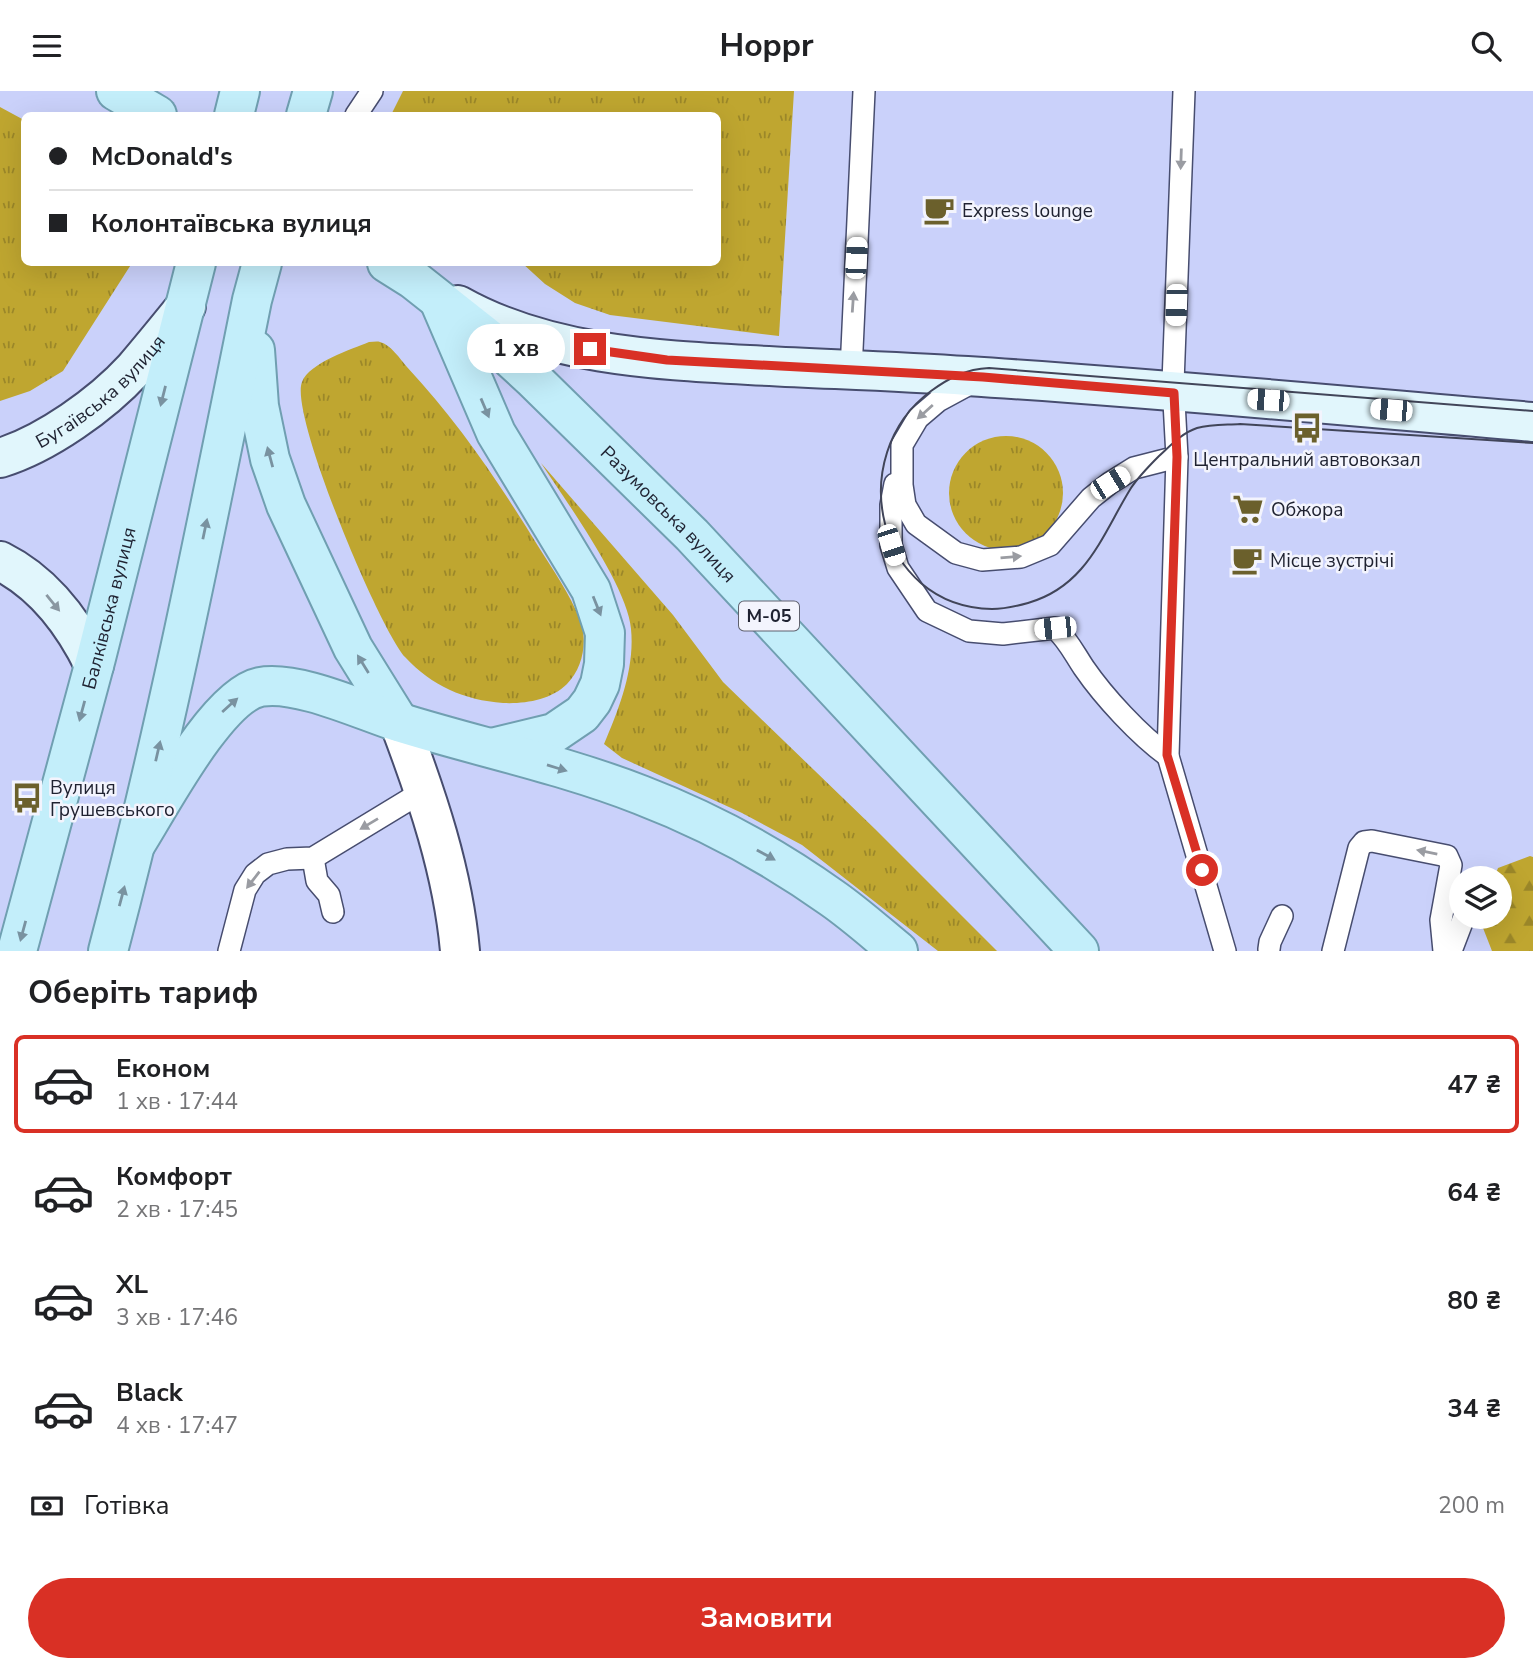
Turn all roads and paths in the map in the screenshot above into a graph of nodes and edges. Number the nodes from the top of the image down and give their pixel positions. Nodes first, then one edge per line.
1 (240, 91) edge
2 (313, 91) edge
3 (372, 91) edge
4 (864, 91) edge
5 (1184, 91) edge
6 (235, 112) edge
7 (307, 112) edge
8 (358, 112) edge
9 (195, 266) edge
10 (261, 266) edge
11 (413, 281) edge
12 (252, 300) junction
13 (186, 306) junction
14 (851, 371) junction
15 (983, 377) junction
16 (1174, 393) junction
17 (1533, 422) edge
18 (902, 445) junction
19 (1177, 457) junction
20 (0, 458) edge
21 (0, 561) edge
22 (94, 665) junction
23 (399, 722) junction
24 (491, 748) junction
25 (1167, 755) junction
26 (425, 790) junction
27 (137, 842) junction
28 (313, 858) junction
29 (1454, 866) edge
30 (1449, 897) edge
31 (333, 912) dead end
32 (1282, 916) dead end
33 (1459, 929) edge
34 (1267, 950) edge
35 (17, 951) edge
36 (108, 951) edge
37 (229, 951) edge
38 (460, 951) edge
39 (898, 951) edge
40 (1079, 951) edge
41 (1225, 951) edge
42 (1333, 951) edge
43 (1444, 951) edge
44 (1451, 951) edge

1 - 6 main road
2 - 7 main road
3 - 8 lane
14 -> 4 lane
5 -> 16 lane
9 - 13 main road, Балківська вулиця
10 - 12 main road
11 - 14 main road
11 -> 24 main road
11 - 40 main road, Разумовська вулиця / М-05
23 -> 12 main road
27 -> 12 main road
13 - 20 main road, Бугаївська вулиця
13 -> 22 main road, Балківська вулиця
14 - 15 main road
15 - 16 main road
15 -> 18 lane
16 - 17 main road
16 - 19 lane
18 -> 19 lane
18 - 25 lane
19 - 25 lane
21 -> 22 main road
22 -> 35 main road, Балківська вулиця
23 - 24 main road
23 - 26 street
27 -> 23 main road
24 -> 39 main road
25 - 41 lane
26 -> 28 lane
26 - 38 street
36 -> 27 main road
28 - 31 lane
28 -> 37 lane
29 -> 42 lane
30 - 43 lane
32 - 34 lane
33 - 44 lane

